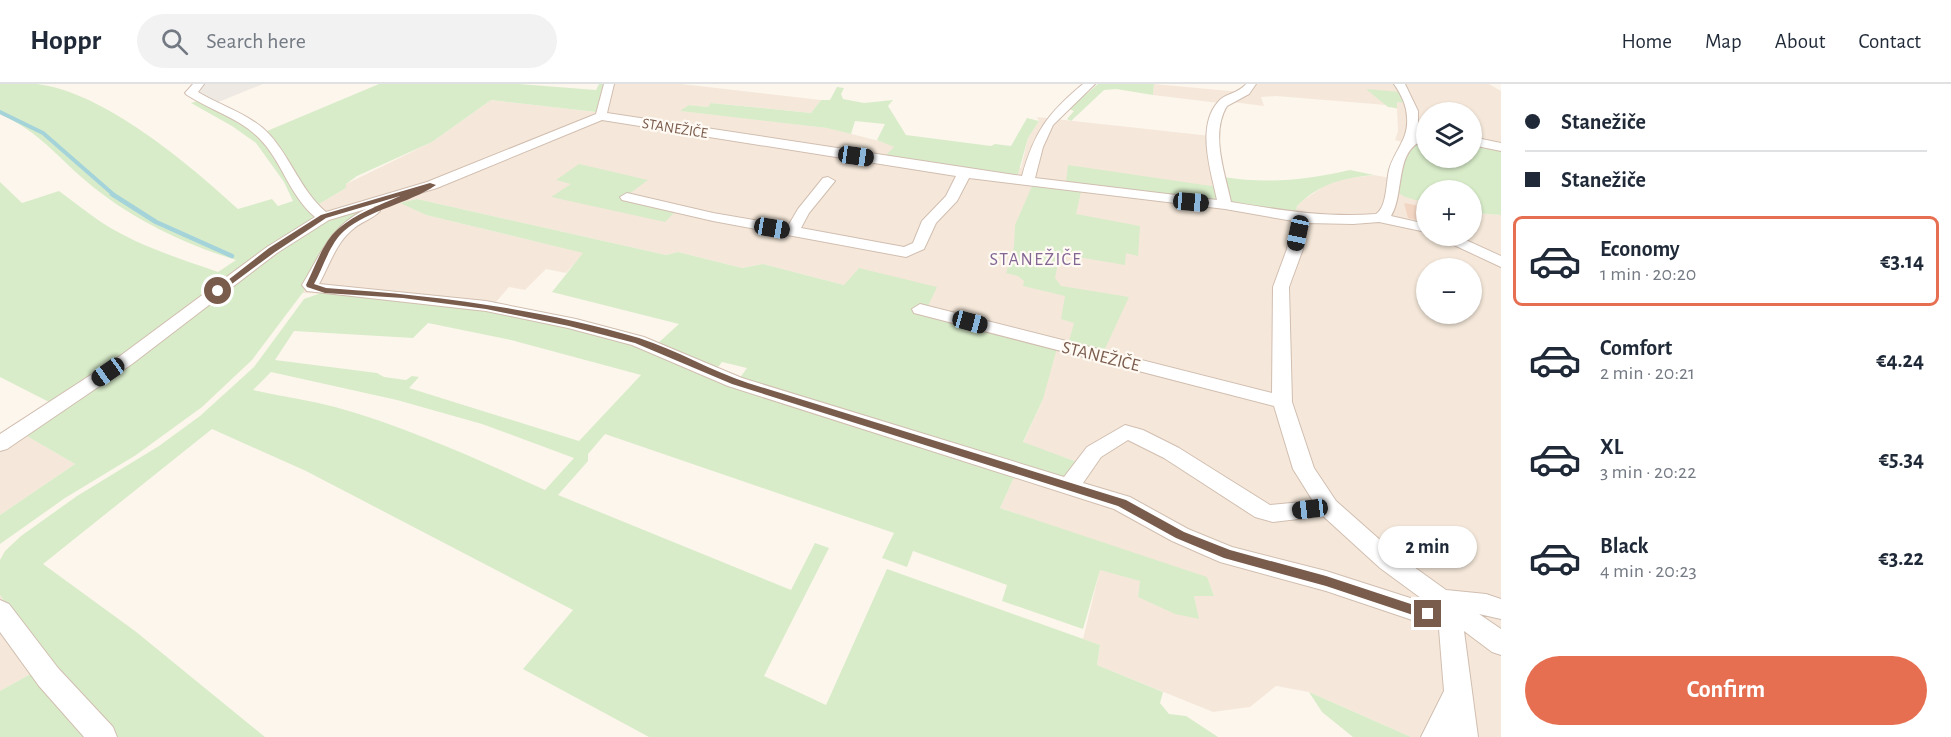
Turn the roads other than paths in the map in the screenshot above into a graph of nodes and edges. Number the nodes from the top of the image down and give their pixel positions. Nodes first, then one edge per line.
1 (199, 84) edge
2 (609, 84) edge
3 (1090, 84) edge
4 (1251, 84) edge
5 (1399, 84) edge
6 (602, 112) junction
7 (1416, 137) edge
8 (1410, 140) junction
9 (1482, 143) edge
10 (1501, 147) edge
11 (964, 173) junction
12 (1028, 180) junction
13 (828, 181) dead end
14 (432, 185) junction
15 (627, 197) dead end
16 (1225, 205) junction
17 (324, 217) junction
18 (1302, 218) junction
19 (1379, 218) junction
20 (1416, 226) edge
21 (792, 231) junction
22 (1467, 246) edge
23 (1501, 262) edge
24 (920, 309) dead end
25 (1282, 402) junction
26 (0, 444) edge
27 (1070, 485) junction
28 (1328, 507) junction
29 (1501, 609) edge
30 (0, 611) edge
31 (1445, 611) junction
32 (1501, 644) edge
33 (1458, 692) junction
34 (103, 737) edge
35 (1435, 737) edge
36 (1464, 737) edge

1 - 17 street
2 - 6 street
3 - 12 street
4 - 16 street
5 - 8 street
6 - 11 street, STANEŽIČE
6 - 14 street
7 - 8 street
8 - 19 street
9 - 10 street
11 - 12 street, STANEŽIČE
11 - 21 street
12 - 16 street, STANEŽIČE
13 - 21 street
14 - 17 street
14 - 27 street
15 - 21 street
16 - 18 street, STANEŽIČE
17 - 26 street
18 - 19 street, STANEŽIČE
18 - 25 street
19 - 20 street, STANEŽIČE
22 - 23 street
24 - 25 street, STANEŽIČE
25 - 28 street
27 - 28 street
27 - 31 street
28 - 31 street
29 - 31 street
30 - 34 street
31 - 32 street
31 - 33 street
33 - 35 street
33 - 36 street

